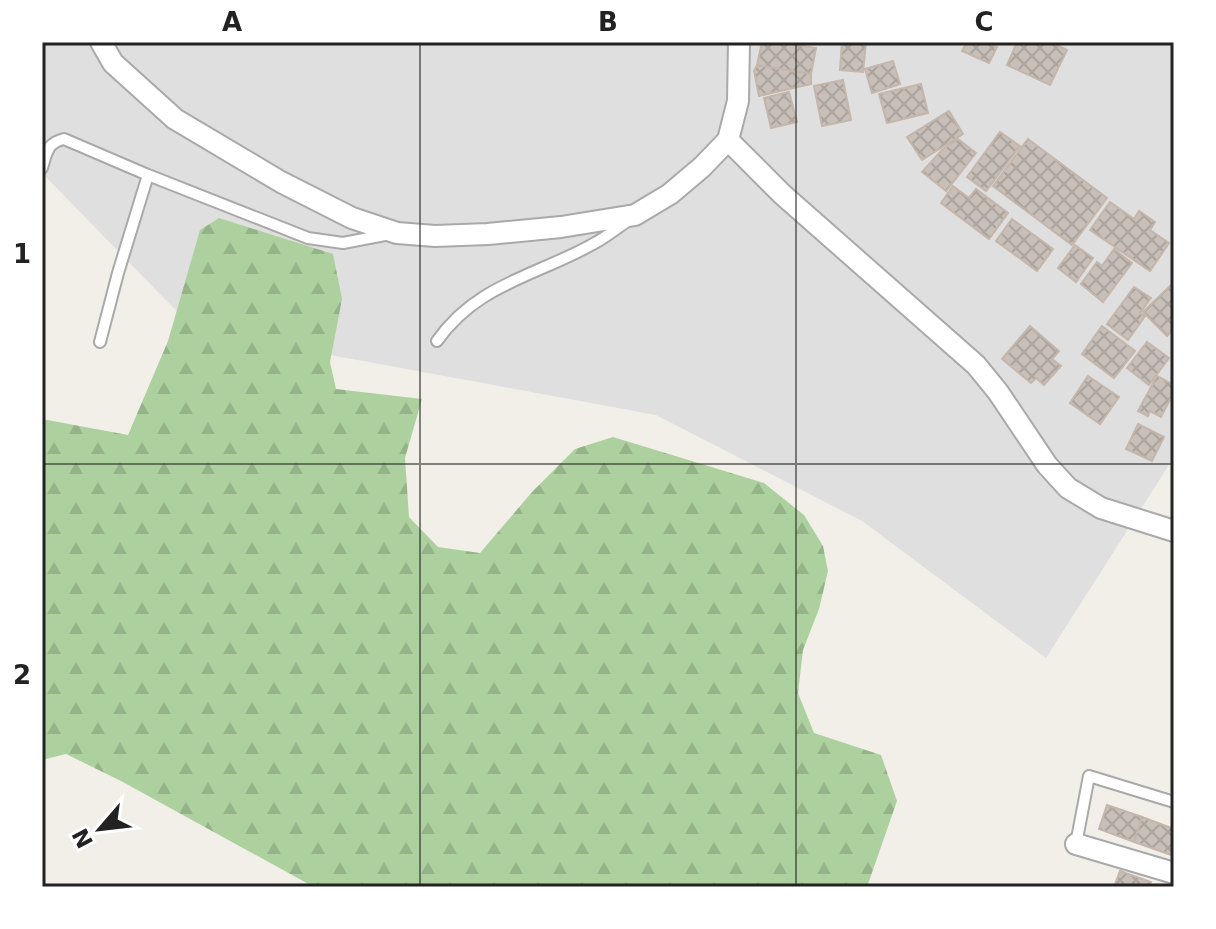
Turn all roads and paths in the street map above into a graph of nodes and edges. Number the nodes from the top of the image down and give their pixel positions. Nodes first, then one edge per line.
1 (101, 42) edge
2 (739, 42) edge
3 (728, 140) junction
4 (42, 168) edge
5 (148, 175) junction
6 (635, 215) junction
7 (397, 233) junction
8 (437, 341) dead end
9 (100, 342) dead end
10 (1174, 531) edge
11 (1174, 802) edge
12 (1076, 844) joint
13 (1174, 873) edge

1 - 7 street
2 - 3 street
3 - 6 street
3 - 10 street
4 - 5 lane
5 - 7 lane
5 - 9 lane
6 - 7 street
6 - 8 lane
11 - 12 lane
12 - 13 street

